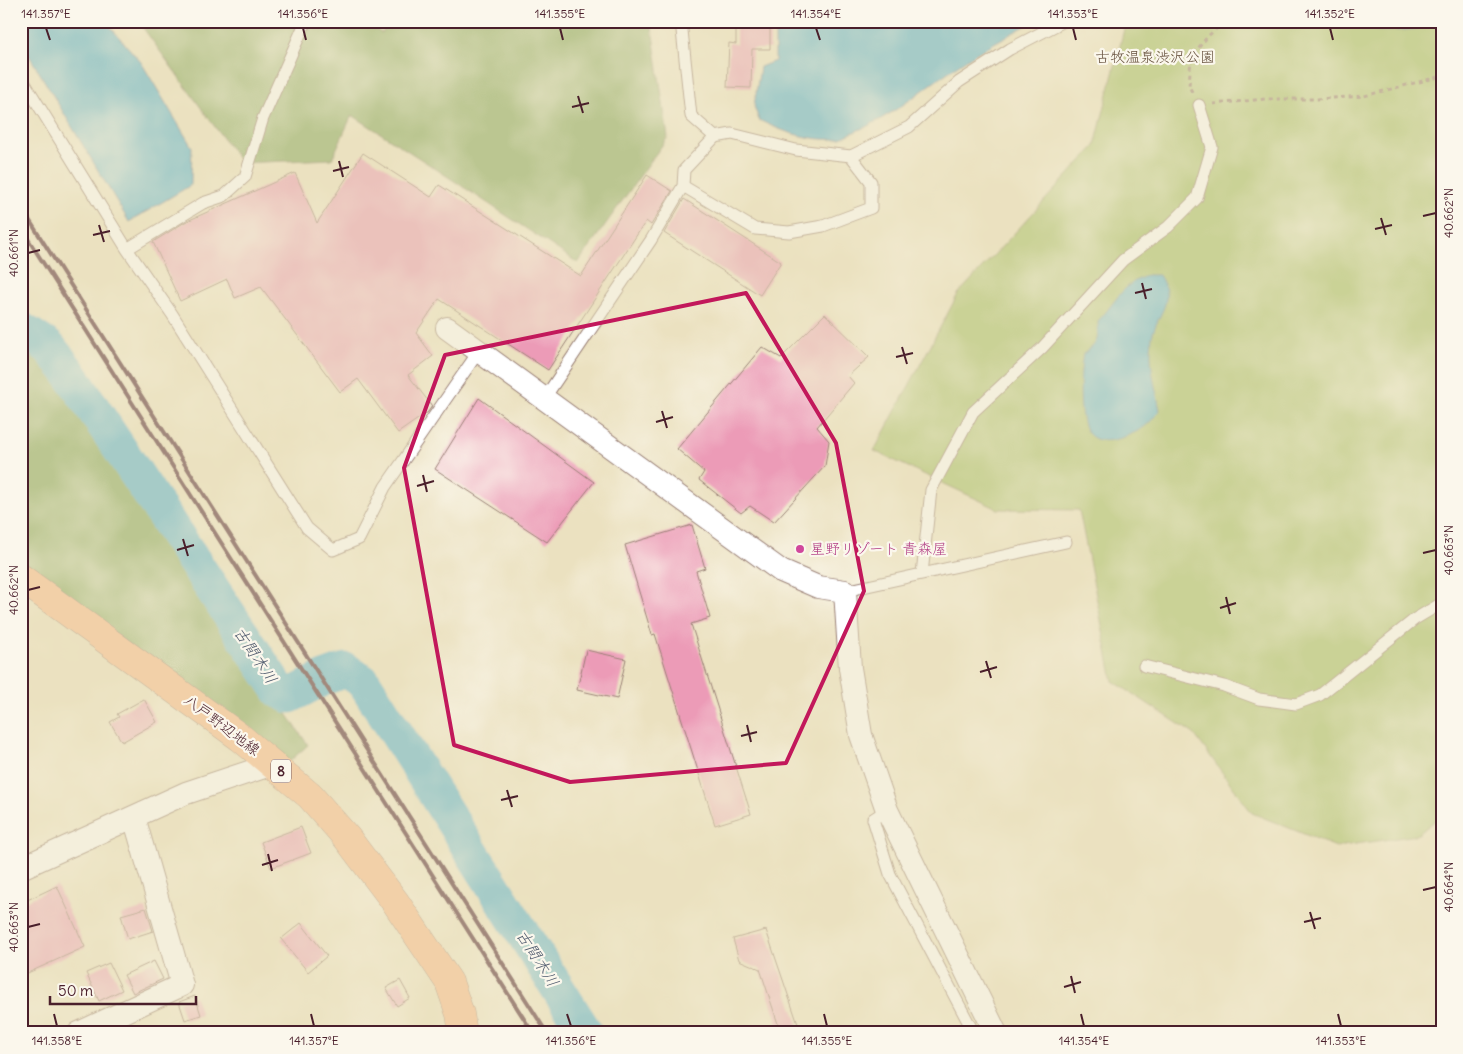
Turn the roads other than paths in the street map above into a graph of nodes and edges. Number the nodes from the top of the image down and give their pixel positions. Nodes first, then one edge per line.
1 (306, 21) edge
2 (681, 21) edge
3 (1064, 21) edge
4 (21, 77) edge
5 (1199, 105) road end
6 (715, 137) junction
7 (851, 156) junction
8 (683, 186) junction
9 (127, 249) junction
10 (447, 328) dead end
11 (479, 351) junction
12 (544, 398) junction
13 (1066, 542) dead end
14 (922, 574) junction
15 (21, 578) edge
16 (845, 591) junction
17 (1442, 604) edge
18 (1144, 666) dead end
19 (273, 764) junction
20 (887, 810) junction
21 (134, 817) junction
22 (21, 868) edge
23 (79, 1033) edge
24 (463, 1033) edge
25 (974, 1033) edge
26 (996, 1033) edge

1 - 9 lane
2 - 6 lane
3 - 7 lane
4 - 9 lane
5 - 14 lane
6 - 7 lane
6 - 8 lane
7 - 8 lane
8 - 12 lane
9 - 11 lane
10 - 11 street
11 - 12 street
12 - 16 street
13 - 14 lane
14 - 16 lane
15 - 19 main road, 八戸野辺地線 / 8
16 - 20 street
17 - 18 lane
19 - 21 street
19 - 24 main road, 八戸野辺地線 / 8
20 - 25 lane
20 - 26 street
21 - 22 street
21 - 23 street

